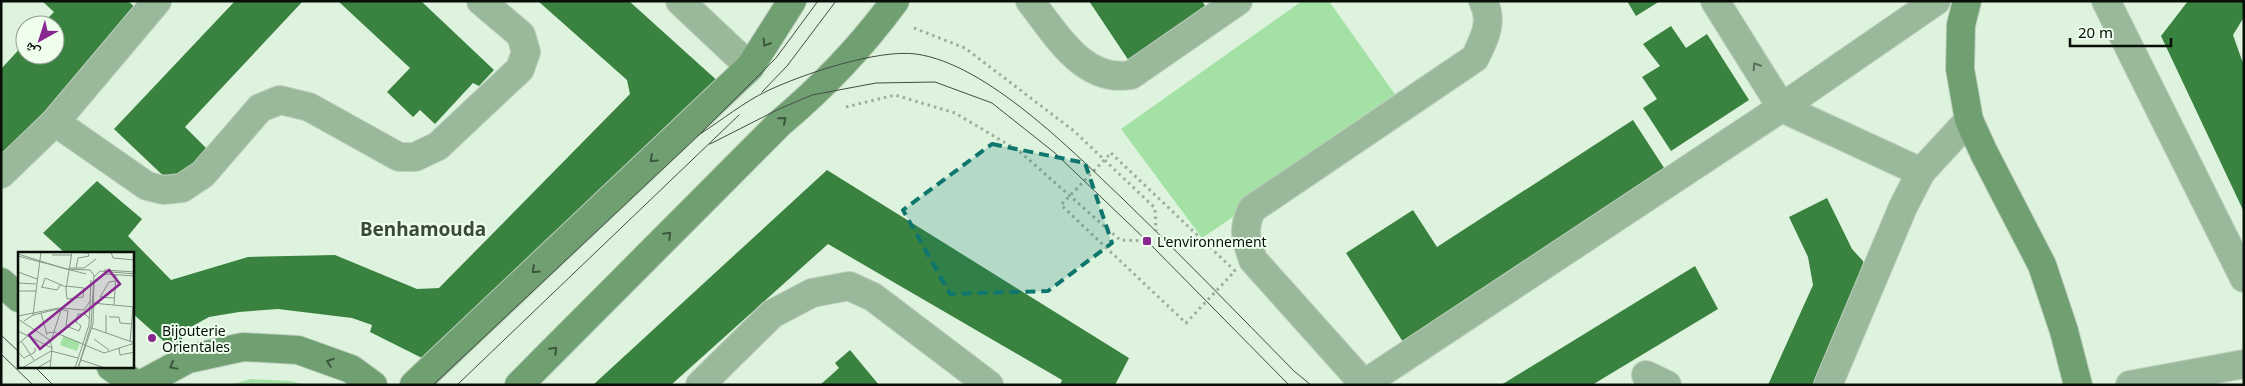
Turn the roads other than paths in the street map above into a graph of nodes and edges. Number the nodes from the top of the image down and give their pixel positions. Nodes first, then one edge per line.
1 (157, 1) edge
2 (481, 1) edge
3 (680, 1) edge
4 (792, 1) edge
5 (1030, 1) edge
6 (1238, 1) edge
7 (1483, 1) edge
8 (1715, 1) edge
9 (1936, 1) edge
10 (1967, 1) edge
11 (2106, 1) edge
12 (890, 9) edge
13 (750, 67) junction
14 (1782, 108) junction
15 (1969, 120) junction
16 (55, 122) junction
17 (1921, 172) junction
18 (1, 174) edge
19 (2244, 278) edge
20 (1, 282) edge
21 (18, 297) edge
22 (2244, 364) edge
23 (113, 368) edge
24 (1364, 384) edge
25 (139, 385) edge
26 (373, 385) edge
27 (414, 385) edge
28 (520, 385) edge
29 (700, 385) edge
30 (989, 385) edge
31 (1828, 385) edge
32 (2078, 385) edge
33 (2130, 385) edge

1 - 16 street
2 - 16 street
3 - 13 street
4 -> 13 main road
5 - 6 street
7 - 24 street
14 -> 8 street
9 - 14 street
10 - 15 main road
11 - 19 street
28 -> 12 main road
13 -> 27 main road
14 - 17 street
14 - 24 street
15 - 17 street
15 - 32 main road
16 - 18 street
17 - 31 street
20 - 21 main road
22 - 33 street
23 - 25 main road
26 -> 25 main road
29 - 30 street

